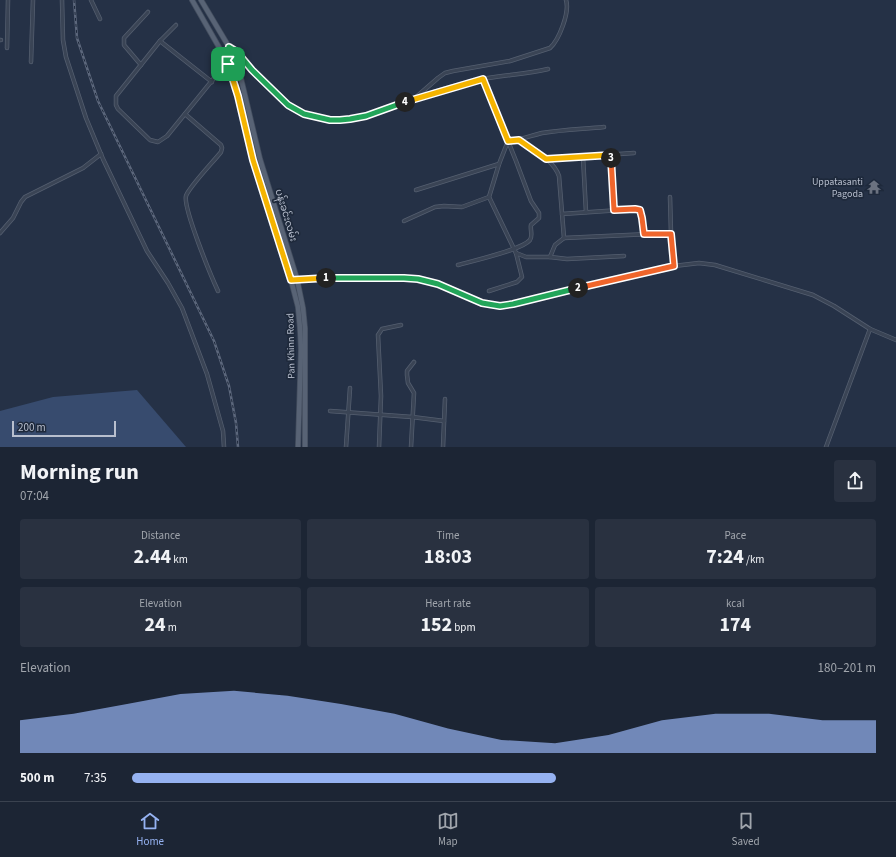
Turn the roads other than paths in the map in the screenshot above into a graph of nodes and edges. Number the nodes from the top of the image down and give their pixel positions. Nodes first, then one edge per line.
1 (8, 0) edge
2 (33, 0) edge
3 (62, 0) edge
4 (91, 0) edge
5 (192, 0) edge
6 (201, 0) edge
7 (566, 0) edge
8 (148, 12) dead end
9 (100, 19) dead end
10 (176, 25) dead end
11 (160, 41) junction
12 (229, 47) junction
13 (7, 48) dead end
14 (234, 59) junction
15 (31, 62) dead end
16 (228, 64) junction
17 (142, 65) junction
18 (548, 69) dead end
19 (483, 79) junction
20 (212, 82) junction
21 (414, 99) junction
22 (185, 114) junction
23 (604, 127) dead end
24 (519, 140) junction
25 (508, 141) junction
26 (634, 153) dead end
27 (101, 154) junction
28 (611, 155) junction
29 (583, 157) junction
30 (546, 159) junction
31 (498, 164) junction
32 (416, 190) dead end
33 (670, 196) dead end
34 (489, 197) junction
35 (614, 210) junction
36 (586, 212) junction
37 (562, 214) junction
38 (404, 221) dead end
39 (0, 233) edge
40 (644, 234) junction
41 (671, 234) junction
42 (564, 238) junction
43 (514, 249) junction
44 (516, 254) junction
45 (624, 256) dead end
46 (550, 257) junction
47 (458, 264) dead end
48 (674, 266) junction
49 (294, 279) junction
50 (489, 290) dead end
51 (218, 291) dead end
52 (401, 325) dead end
53 (870, 329) junction
54 (896, 340) edge
55 (414, 362) dead end
56 (350, 388) dead end
57 (445, 399) dead end
58 (330, 411) dead end
59 (349, 412) junction
60 (381, 414) junction
61 (412, 417) junction
62 (444, 421) junction
63 (224, 447) edge
64 (298, 447) edge
65 (305, 447) edge
66 (346, 447) edge
67 (379, 447) edge
68 (411, 447) edge
69 (443, 447) edge
70 (826, 447) edge

1 - 13 street
2 - 15 street
3 - 27 street
4 - 9 street
5 - 16 main road, Pan Khinn Road
6 - 12 main road, ပန်းခင်းလမ်း
7 - 21 street
8 - 17 street
10 - 11 street
11 - 17 street
11 - 20 street
12 - 14 main road, ပန်းခင်းလမ်း
12 - 21 street
14 - 16 street
14 - 49 main road, ပန်းခင်းလမ်း
16 - 20 street
16 - 49 main road, Pan Khinn Road
17 - 22 street
18 - 19 street
19 - 21 street
19 - 25 street
20 - 22 street
22 - 51 street
23 - 24 street
24 - 25 street
24 - 30 street
25 - 31 street
25 - 43 street
26 - 28 street
27 - 39 street
27 - 63 street
28 - 29 street
28 - 35 street
29 - 30 street
29 - 36 street
30 - 37 street
31 - 32 street
31 - 34 street
33 - 41 street
34 - 38 street
34 - 43 street
35 - 36 street
35 - 40 street
36 - 37 street
37 - 42 street
40 - 41 street
40 - 42 street
41 - 48 street
42 - 46 street
43 - 44 street
43 - 47 street
44 - 46 street
44 - 50 street
45 - 46 street
48 - 49 street
48 - 53 street
49 - 64 main road, Pan Khinn Road
49 - 65 main road, ပန်းခင်းလမ်း
52 - 60 street
53 - 54 street
53 - 70 street
55 - 61 street
56 - 59 street
57 - 62 street
58 - 59 street
59 - 60 street
59 - 66 street
60 - 61 street
60 - 67 street
61 - 62 street
61 - 68 street
62 - 69 street

